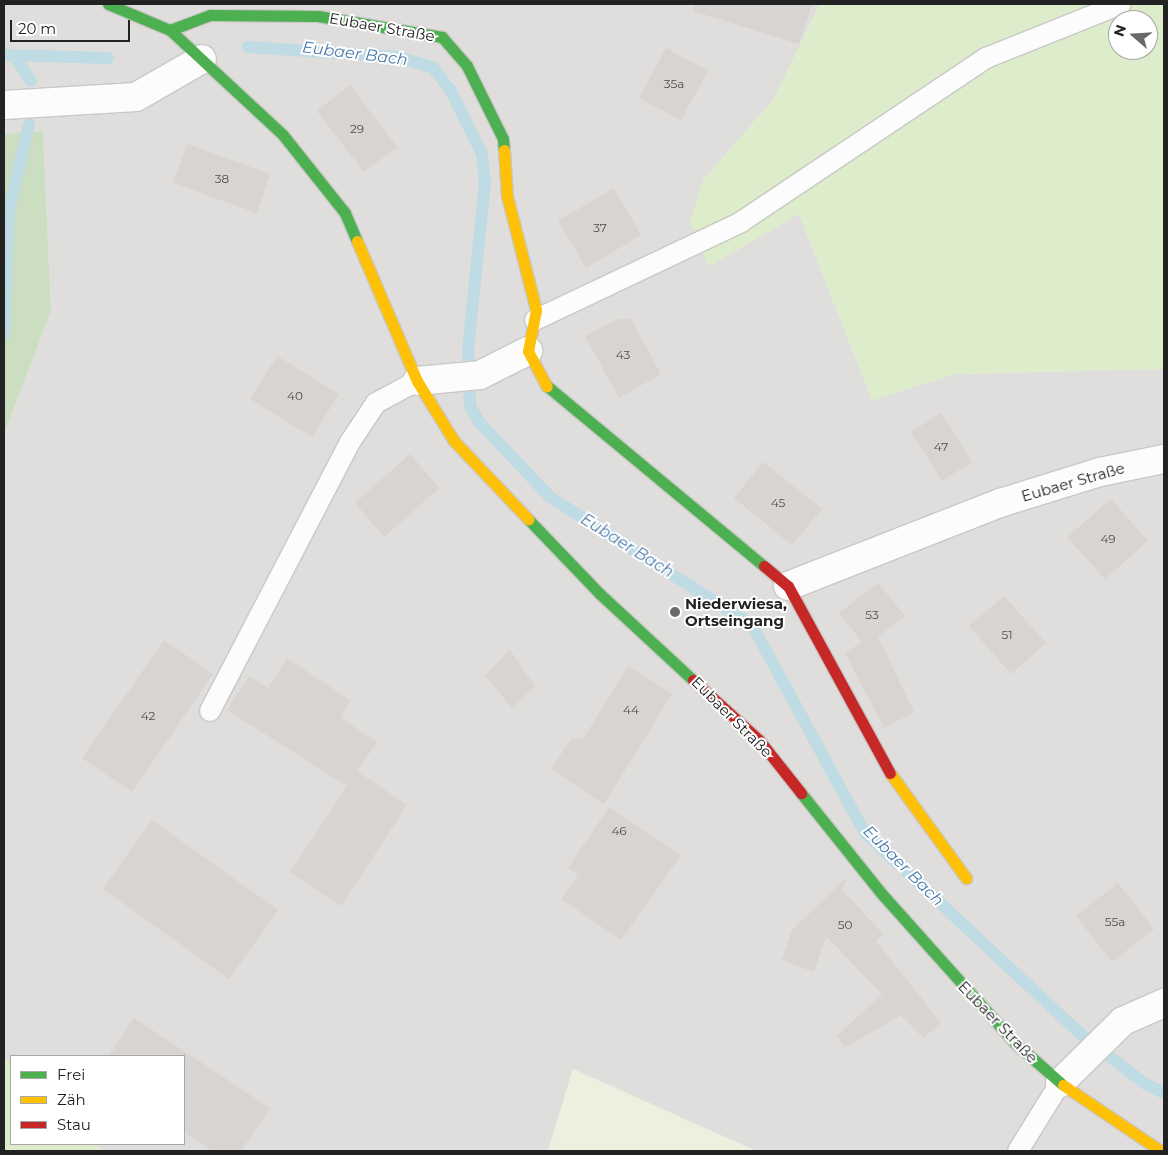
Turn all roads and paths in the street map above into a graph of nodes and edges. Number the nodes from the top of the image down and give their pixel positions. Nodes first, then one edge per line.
1 (108, 4) edge
2 (1121, 4) edge
3 (170, 30) junction
4 (202, 59) junction
5 (4, 106) edge
6 (535, 320) junction
7 (528, 351) junction
8 (417, 381) junction
9 (1164, 459) edge
10 (788, 586) junction
11 (210, 711) dead end
12 (966, 878) dead end
13 (1164, 1003) edge
14 (1060, 1084) junction
15 (1018, 1151) edge
16 (1161, 1151) edge

1 - 3 street, Eubaer Straße
2 - 6 lane
3 - 4 street, Eubaer Straße
3 - 6 street, Eubaer Straße
4 - 5 street
4 - 8 street, Eubaer Straße
6 - 7 street, Eubaer Straße
7 - 8 street
7 - 10 street
8 - 11 lane
8 - 14 street, Eubaer Straße
9 - 10 street, Eubaer Straße
10 - 12 street
13 - 14 street
14 - 15 lane
14 - 16 street, Eubaer Straße

